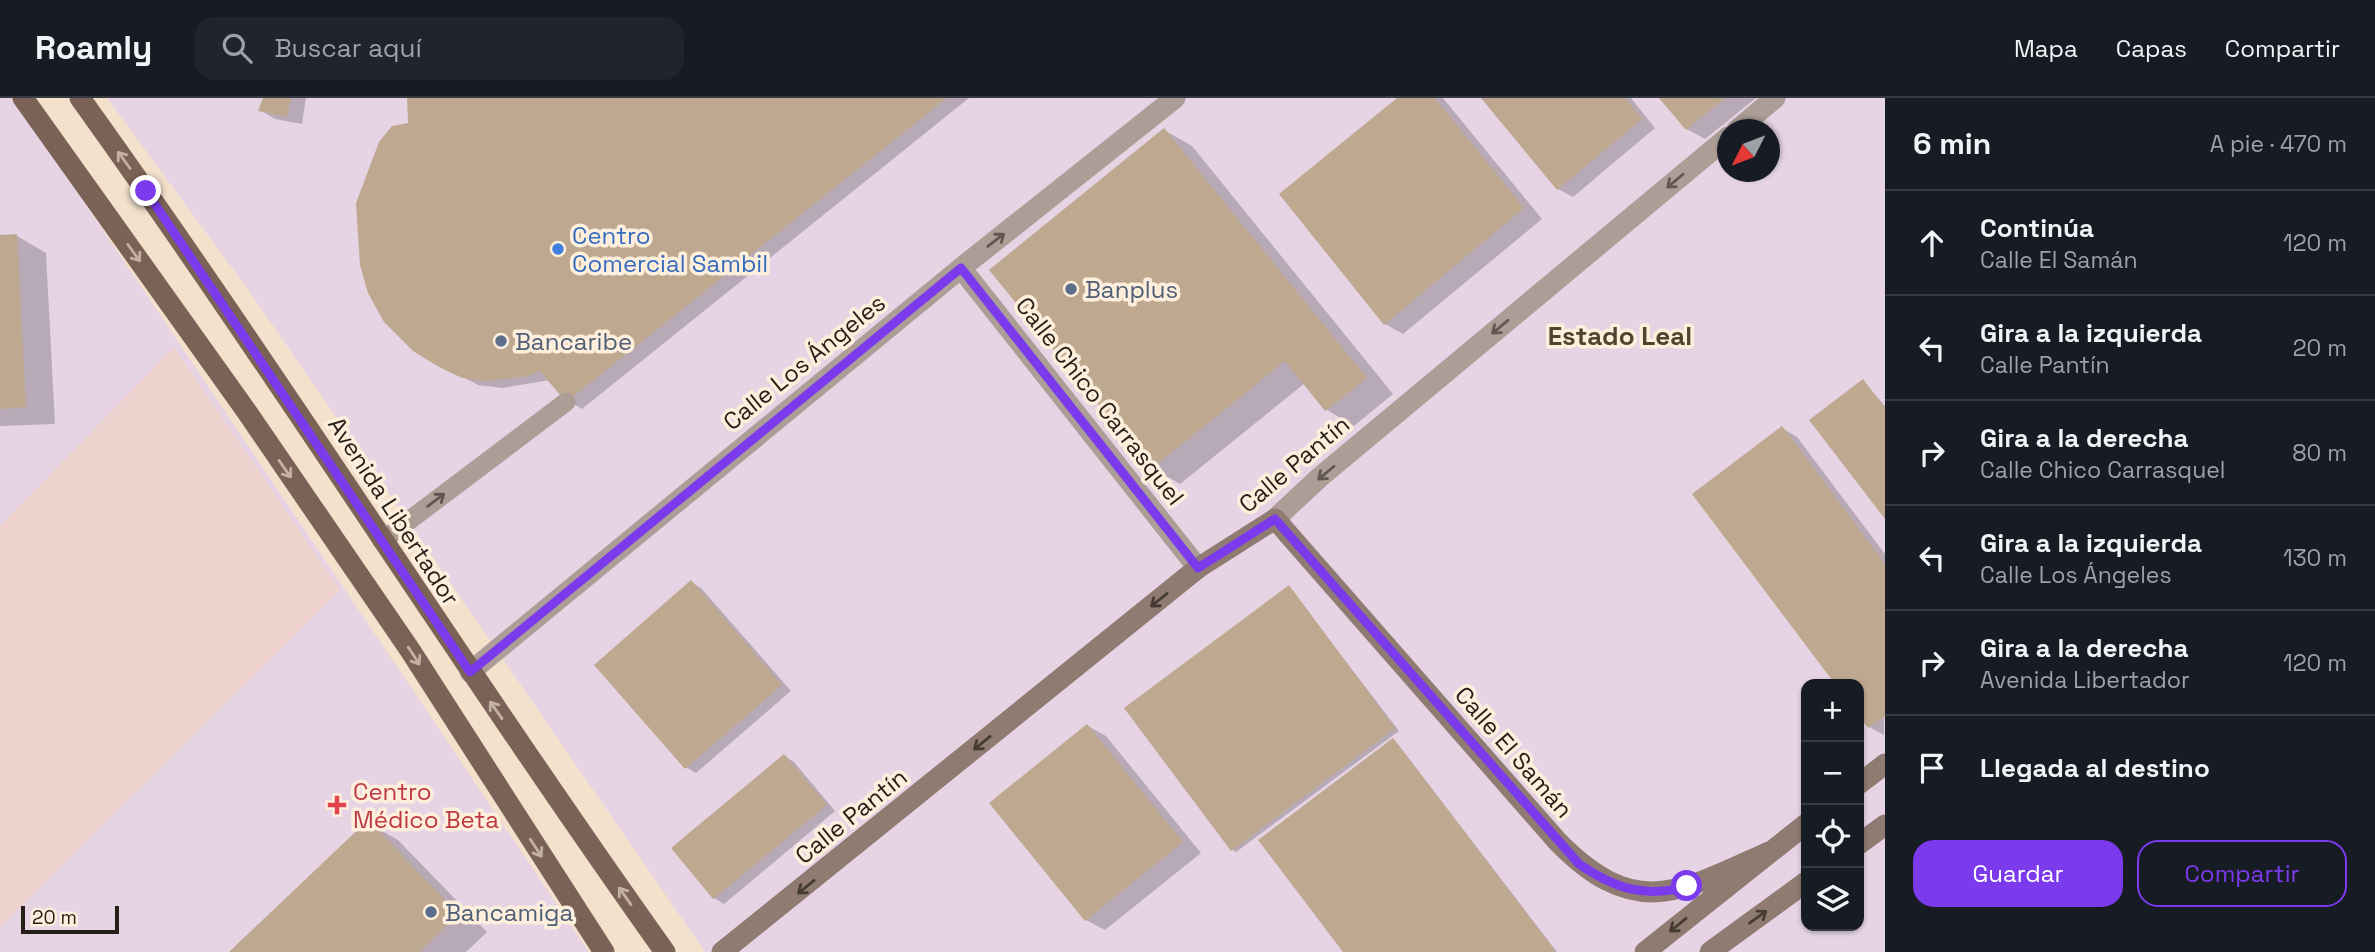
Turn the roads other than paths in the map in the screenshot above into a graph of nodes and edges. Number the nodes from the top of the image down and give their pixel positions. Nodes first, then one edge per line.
1 (23, 98) edge
2 (80, 98) edge
3 (1175, 98) edge
4 (1775, 98) edge
5 (1750, 119) edge
6 (1717, 146) edge
7 (961, 268) junction
8 (566, 402) dead end
9 (1275, 519) junction
10 (382, 541) junction
11 (1198, 568) junction
12 (470, 672) junction
13 (1885, 764) edge
14 (1864, 780) edge
15 (1885, 825) edge
16 (1801, 828) edge
17 (1864, 840) edge
18 (1769, 852) junction
19 (1801, 886) edge
20 (604, 952) edge
21 (665, 952) edge
22 (722, 952) edge
23 (1645, 952) edge
24 (1710, 952) edge

1 -> 20 main road
10 -> 2 main road, Avenida Libertador
7 -> 3 street, Calle Los Ángeles
4 - 5 street
6 -> 9 street, Calle Pantín
7 - 11 street, Calle Chico Carrasquel
7 - 12 street, Calle Los Ángeles
10 -> 8 lane
9 - 11 main road, Calle Pantín
9 - 18 main road, Calle El Samán
10 - 12 main road, Avenida Libertador
11 -> 22 main road, Calle Pantín
21 -> 12 main road, Avenida Libertador
13 - 14 main road
15 - 17 main road
16 - 18 main road
18 -> 23 main road
24 -> 19 main road

